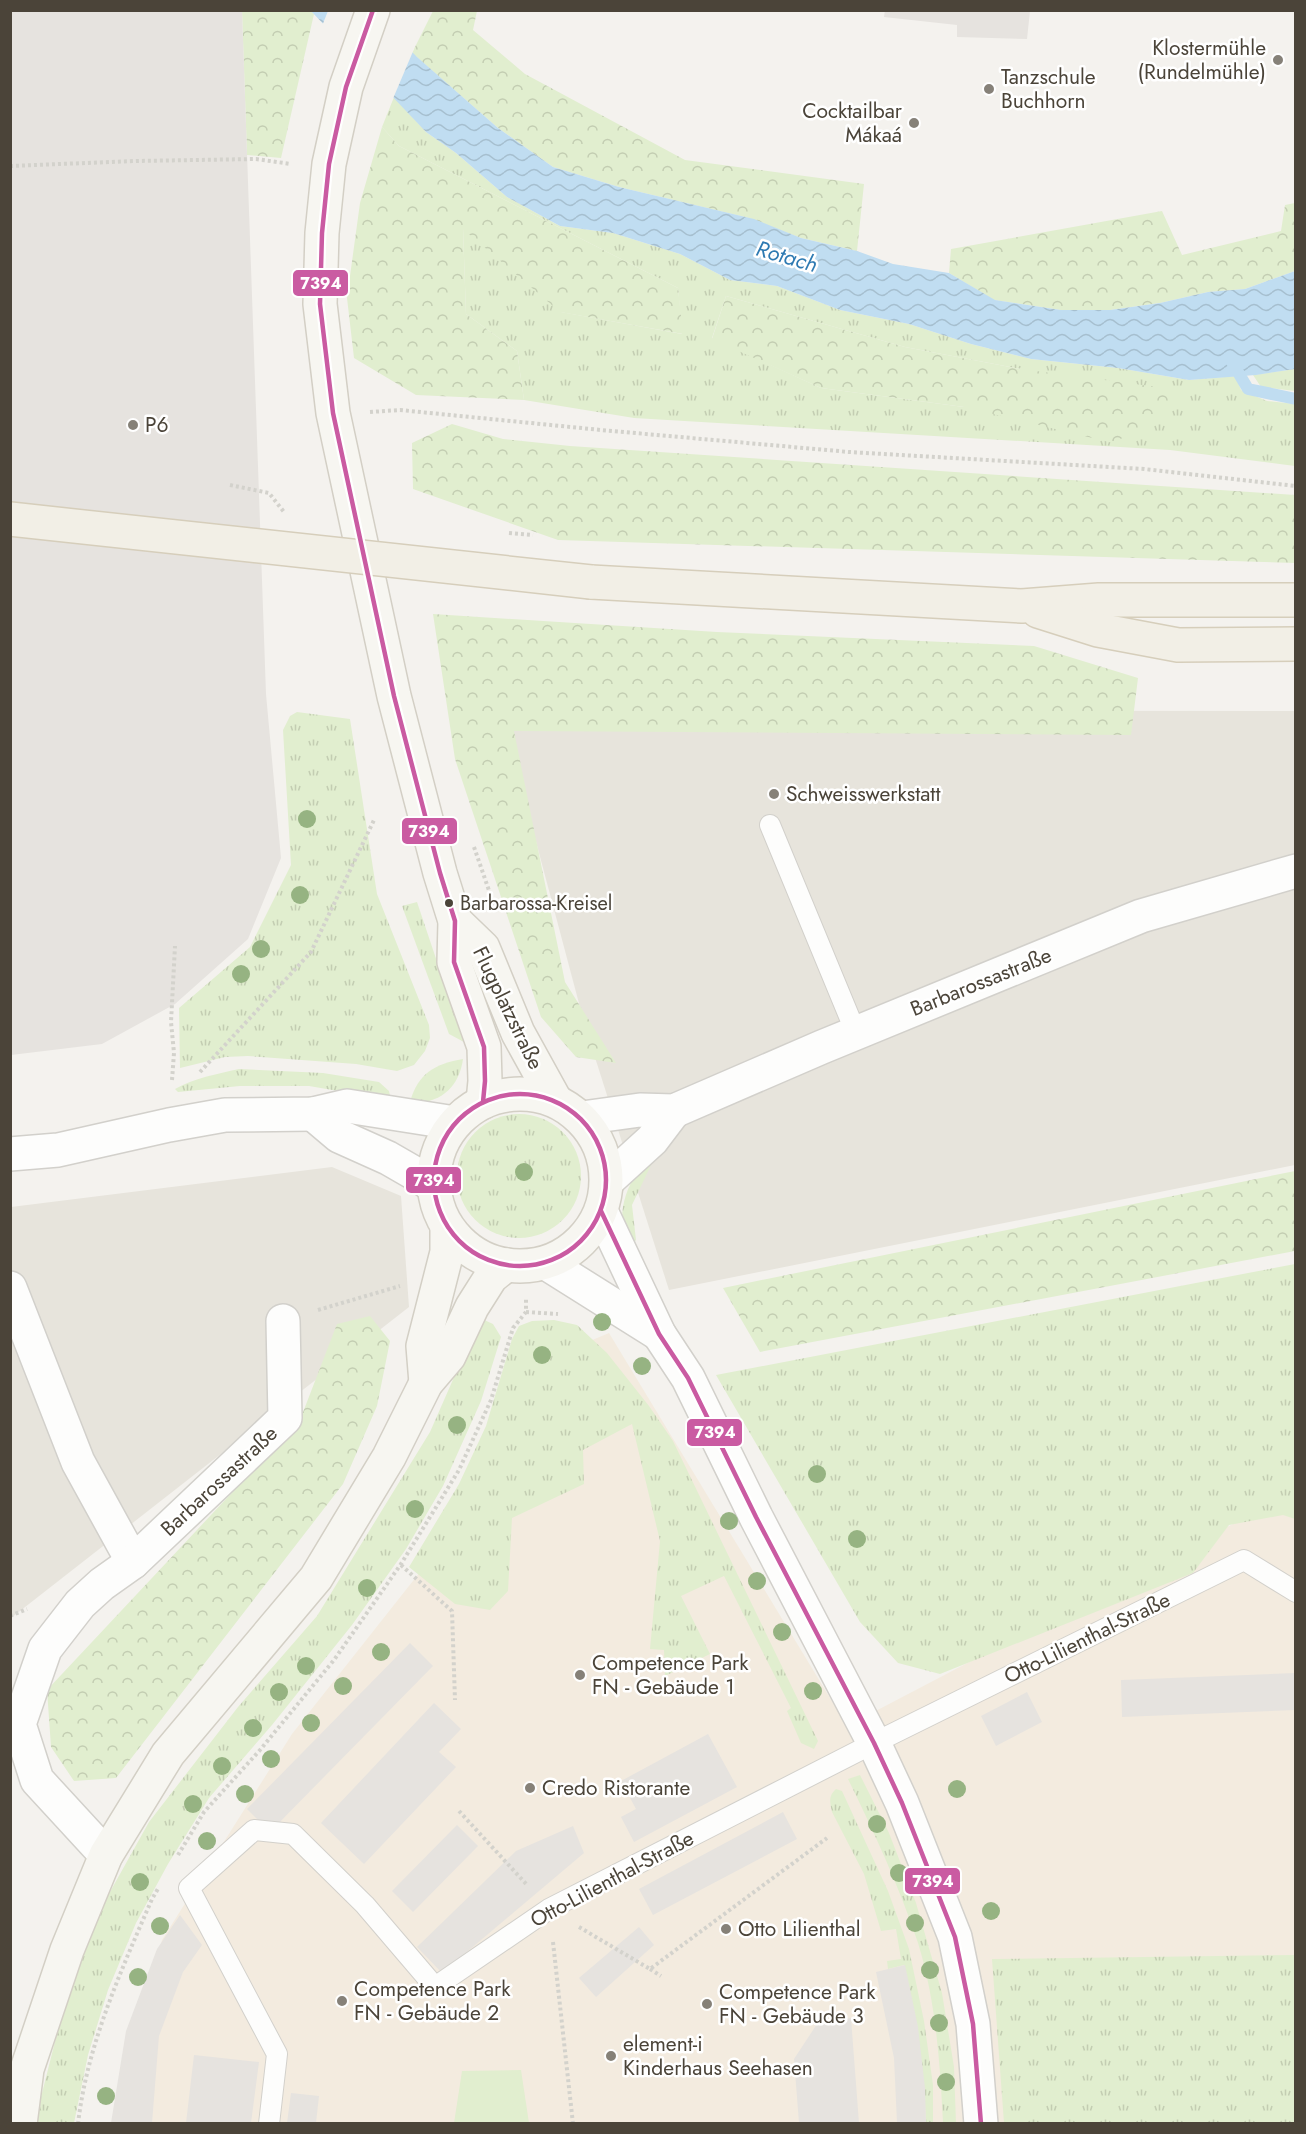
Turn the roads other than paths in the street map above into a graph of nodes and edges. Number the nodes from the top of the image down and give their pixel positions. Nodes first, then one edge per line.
1 (373, 10) edge
2 (10, 519) edge
3 (1296, 600) edge
4 (1022, 606) junction
5 (1296, 644) edge
6 (770, 825) dead end
7 (1296, 871) edge
8 (455, 921) junction
9 (856, 1033) junction
10 (555, 1100) junction
11 (483, 1102) junction
12 (674, 1111) junction
13 (313, 1114) junction
14 (582, 1118) junction
15 (455, 1123) junction
16 (10, 1154) edge
17 (434, 1187) junction
18 (604, 1196) junction
19 (447, 1227) junction
20 (525, 1265) junction
21 (10, 1288) edge
22 (283, 1321) road end
23 (659, 1334) junction
24 (426, 1383) junction
25 (134, 1562) junction
26 (1296, 1592) edge
27 (874, 1743) junction
28 (106, 1855) junction
29 (20, 2124) edge
30 (269, 2124) edge
31 (981, 2124) edge

1 - 8 street, Flugplatzstraße
2 - 4 main road, bridge
3 - 4 main road
4 - 5 main road
6 - 9 lane
7 - 9 street, Barbarossastraße
8 - 10 street, Flugplatzstraße
8 - 11 street, Flugplatzstraße
9 - 12 street, Barbarossastraße
10 - 11 street
10 - 14 street
11 - 15 street
12 - 14 street, Barbarossastraße
12 - 18 street, Barbarossastraße
13 - 15 street
13 - 16 street
13 - 17 street
14 - 18 street
15 - 17 street
17 - 19 street
18 - 20 street
18 - 23 street
19 - 20 street
19 - 24 street
20 - 23 street
20 - 24 street
21 - 25 street
22 - 25 street, Barbarossastraße
23 - 27 street
24 - 28 street
25 - 28 street, Barbarossastraße
26 - 27 lane, Otto-Lilienthal-Straße
27 - 30 lane, Otto-Lilienthal-Straße
27 - 31 street
28 - 29 street

